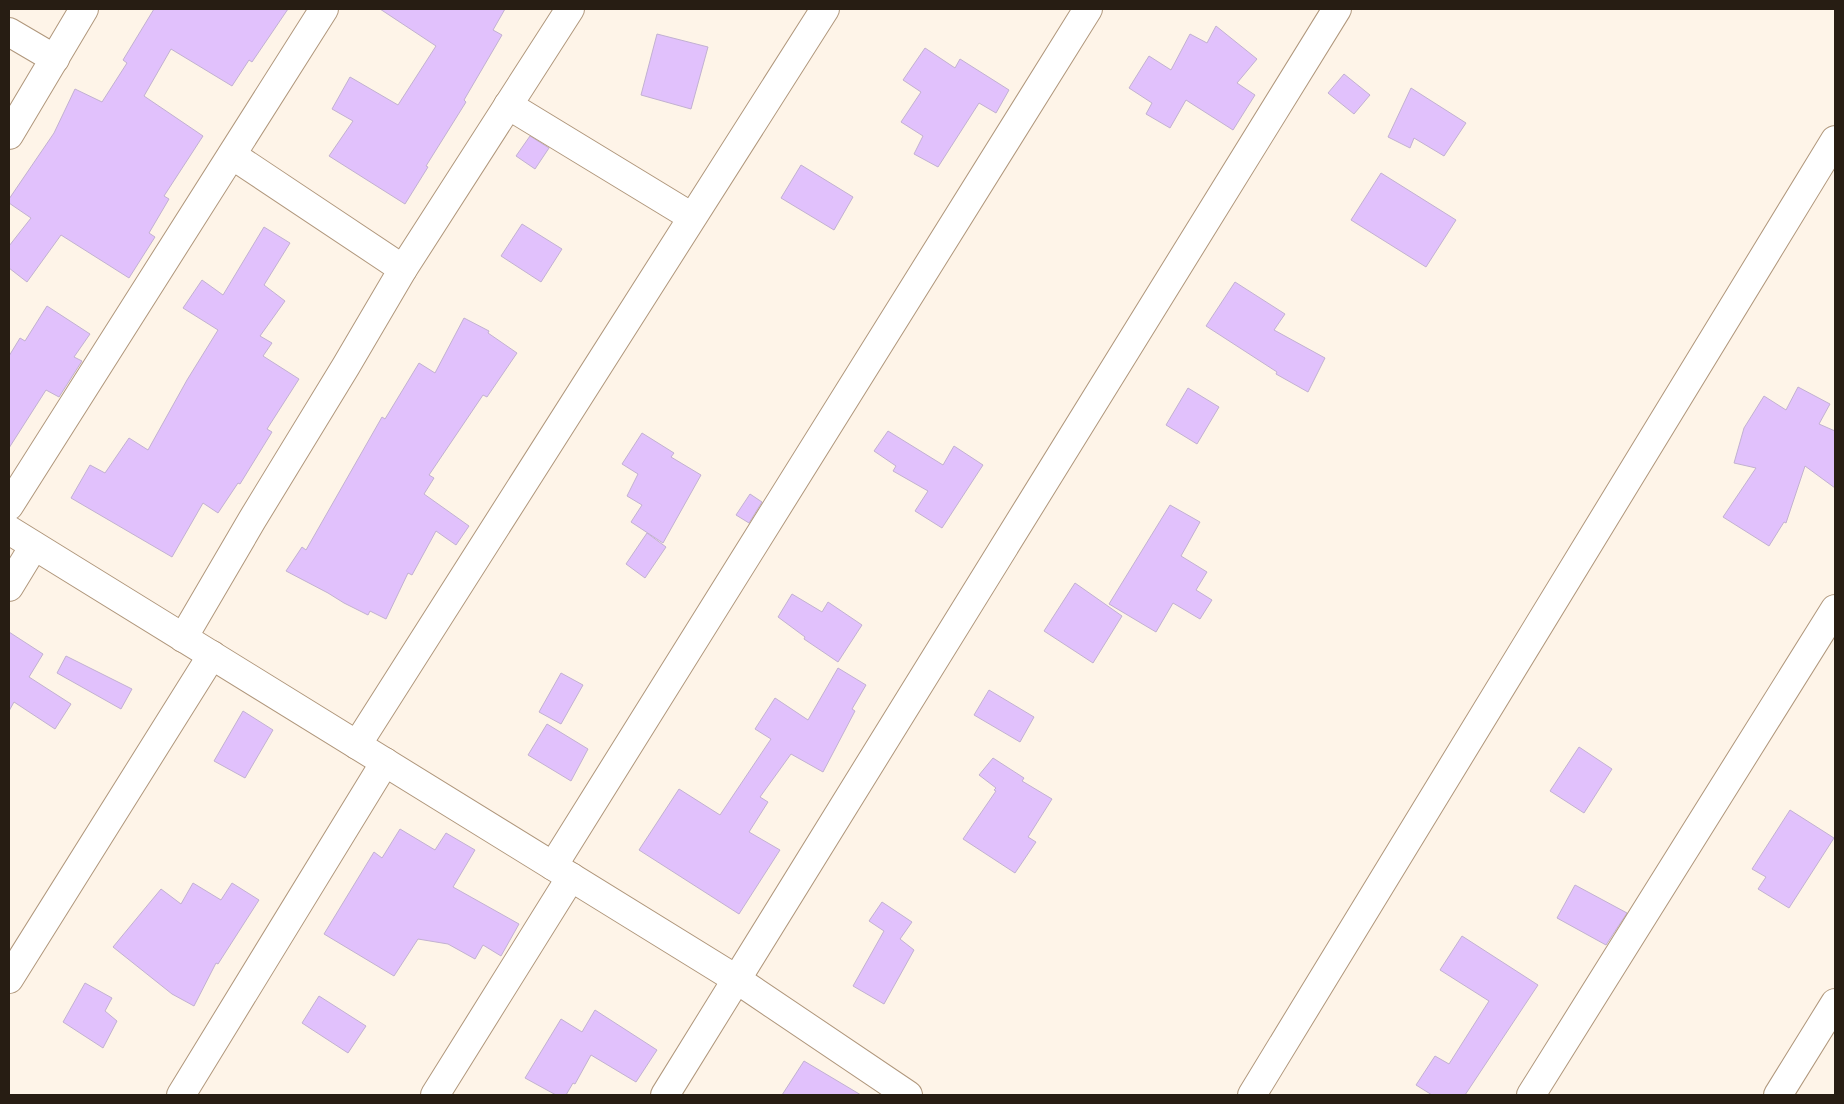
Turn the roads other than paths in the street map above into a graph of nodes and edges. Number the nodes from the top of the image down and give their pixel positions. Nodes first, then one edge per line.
1 (84, 9) edge
2 (324, 9) edge
3 (570, 9) edge
4 (825, 9) edge
5 (1088, 9) edge
6 (1338, 9) edge
7 (9, 32) edge
8 (55, 58) junction
9 (508, 105) junction
10 (9, 135) edge
11 (1835, 140) edge
12 (232, 155) junction
13 (692, 217) junction
14 (403, 269) junction
15 (9, 506) edge
16 (9, 530) edge
17 (34, 546) junction
18 (9, 587) edge
19 (1835, 609) edge
20 (183, 638) junction
21 (212, 655) junction
22 (357, 745) junction
23 (385, 762) junction
24 (562, 872) junction
25 (736, 979) junction
26 (9, 980) edge
27 (1835, 1003) edge
28 (181, 1095) edge
29 (435, 1095) edge
30 (665, 1095) edge
31 (908, 1095) edge
32 (1252, 1095) edge
33 (1531, 1095) edge
34 (1778, 1095) edge

1 - 8 street
2 - 12 street
3 - 9 street
4 - 13 street
5 - 24 street
6 - 25 street
7 - 8 street
8 - 10 street
9 - 13 street
9 - 14 street
11 - 32 street
12 - 14 street
12 - 15 street
13 - 22 street
14 - 20 street
16 - 17 street
17 - 18 street
17 - 20 street
19 - 33 street
20 - 21 street
21 - 22 street
21 - 26 street
22 - 23 street
23 - 24 street
23 - 28 street
24 - 25 street
24 - 29 street
25 - 30 street
25 - 31 street
27 - 34 street

